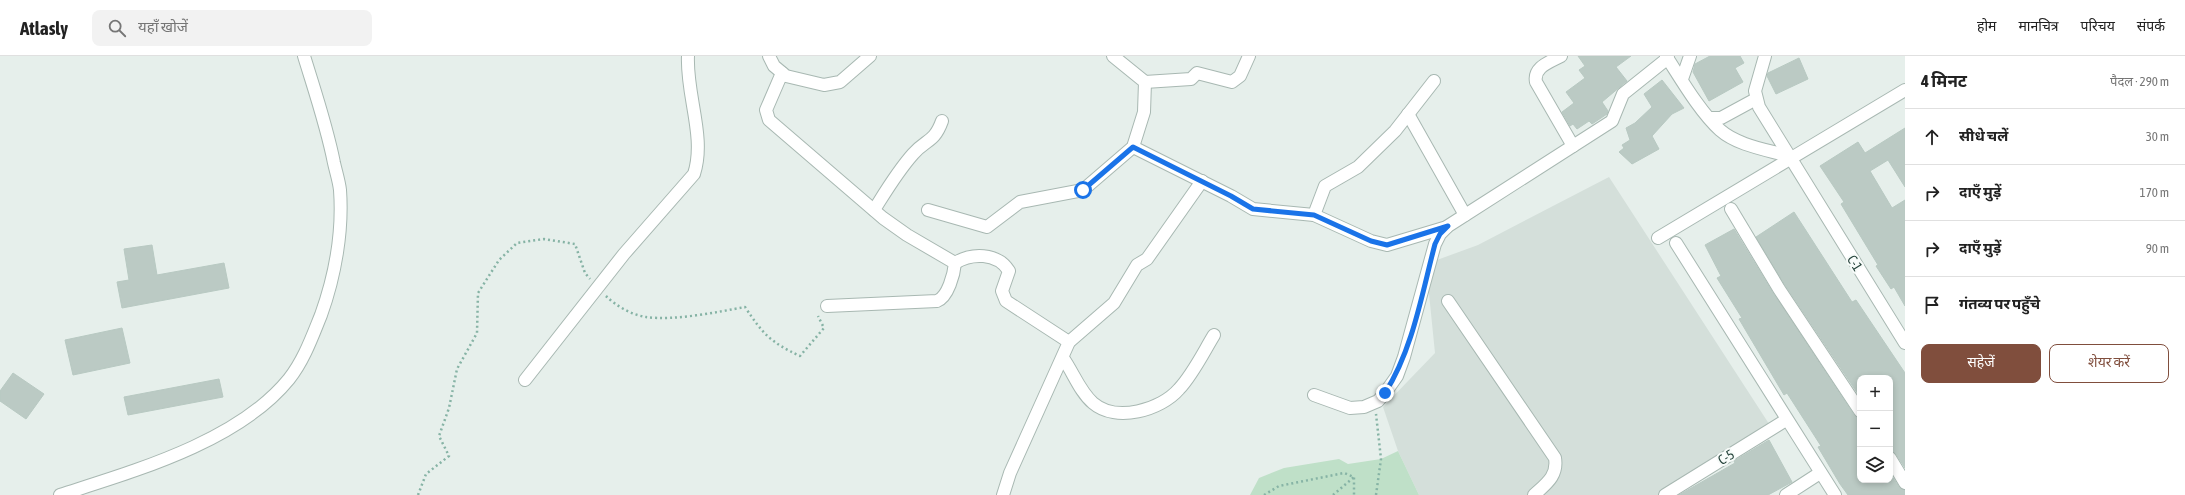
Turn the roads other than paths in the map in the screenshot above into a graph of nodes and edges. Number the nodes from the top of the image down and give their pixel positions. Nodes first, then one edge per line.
1 (304, 56) edge
2 (688, 56) edge
3 (769, 56) edge
4 (870, 56) edge
5 (1112, 56) edge
6 (1249, 56) edge
7 (1561, 56) edge
8 (1690, 56) edge
9 (1765, 56) edge
10 (1667, 57) edge
11 (782, 73) junction
12 (1682, 79) junction
13 (1434, 81) dead end
14 (1145, 82) junction
15 (1905, 90) edge
16 (1756, 99) junction
17 (1408, 114) junction
18 (1710, 118) junction
19 (942, 121) dead end
20 (1573, 146) junction
21 (1133, 147) junction
22 (1792, 157) junction
23 (1202, 181) junction
24 (1731, 209) dead end
25 (874, 210) junction
26 (928, 210) dead end
27 (1314, 215) junction
28 (1465, 215) junction
29 (1448, 226) junction
30 (1658, 238) dead end
31 (1676, 243) dead end
32 (955, 263) junction
33 (1448, 301) dead end
34 (827, 306) road end
35 (1214, 335) dead end
36 (1904, 340) edge
37 (1069, 342) junction
38 (1063, 358) junction
39 (525, 380) dead end
40 (1314, 395) dead end
41 (1857, 406) edge
42 (1786, 420) junction
43 (1893, 463) edge
44 (1820, 473) junction
45 (1905, 483) edge
46 (60, 495) edge
47 (1003, 495) edge
48 (1534, 495) edge
49 (1666, 495) edge
50 (1786, 495) edge
51 (1835, 495) edge

1 - 46 street
2 - 39 street
3 - 11 street
4 - 11 street
5 - 14 street
6 - 14 street
7 - 20 street
8 - 12 street
9 - 16 street
10 - 12 street
10 - 20 street
11 - 25 street
12 - 18 street
13 - 17 street
14 - 21 street
15 - 22 street
16 - 18 street
16 - 22 street, C-1
17 - 27 street
17 - 28 street
18 - 22 street
19 - 25 street
20 - 28 street
21 - 23 street
21 - 26 street
22 - 30 street
22 - 36 street, C-1
23 - 27 street
23 - 37 street
24 - 41 street
25 - 32 street
27 - 29 street
28 - 29 street
29 - 40 street
31 - 42 street
32 - 34 street
32 - 37 street
33 - 48 street
35 - 38 street
37 - 38 street
38 - 47 street
42 - 44 street
42 - 49 street, C-5
43 - 45 street
44 - 50 street
44 - 51 street

